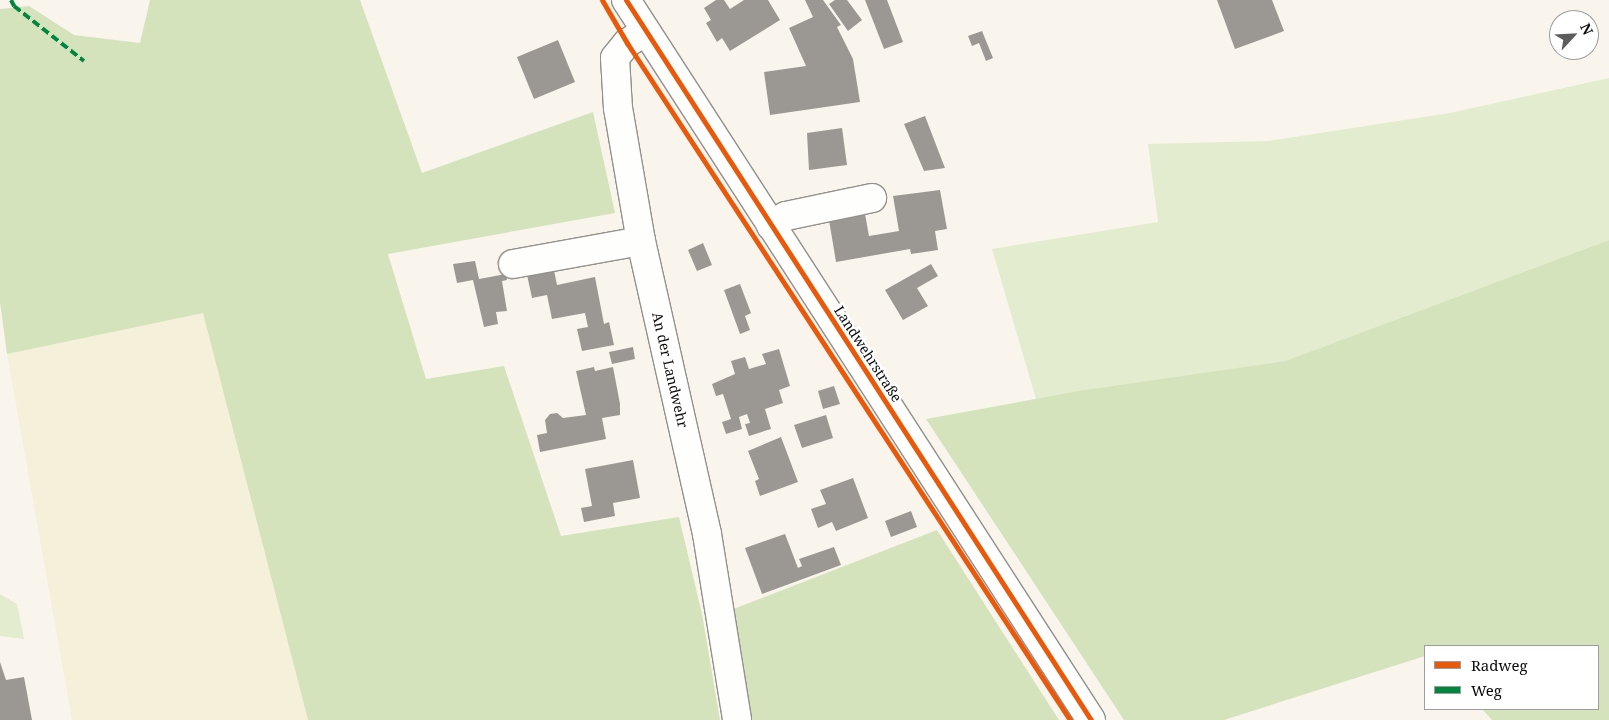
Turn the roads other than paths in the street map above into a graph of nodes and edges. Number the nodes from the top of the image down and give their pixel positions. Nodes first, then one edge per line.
1 (626, 0) edge
2 (644, 32) junction
3 (872, 198) dead end
4 (771, 226) junction
5 (641, 241) junction
6 (513, 264) dead end
7 (738, 720) edge
8 (1092, 720) edge

1 - 2 street, Landwehrstraße
2 - 4 street, Landwehrstraße
2 - 5 street, An der Landwehr
3 - 4 street
4 - 8 street, Landwehrstraße
5 - 6 street
5 - 7 street, An der Landwehr

